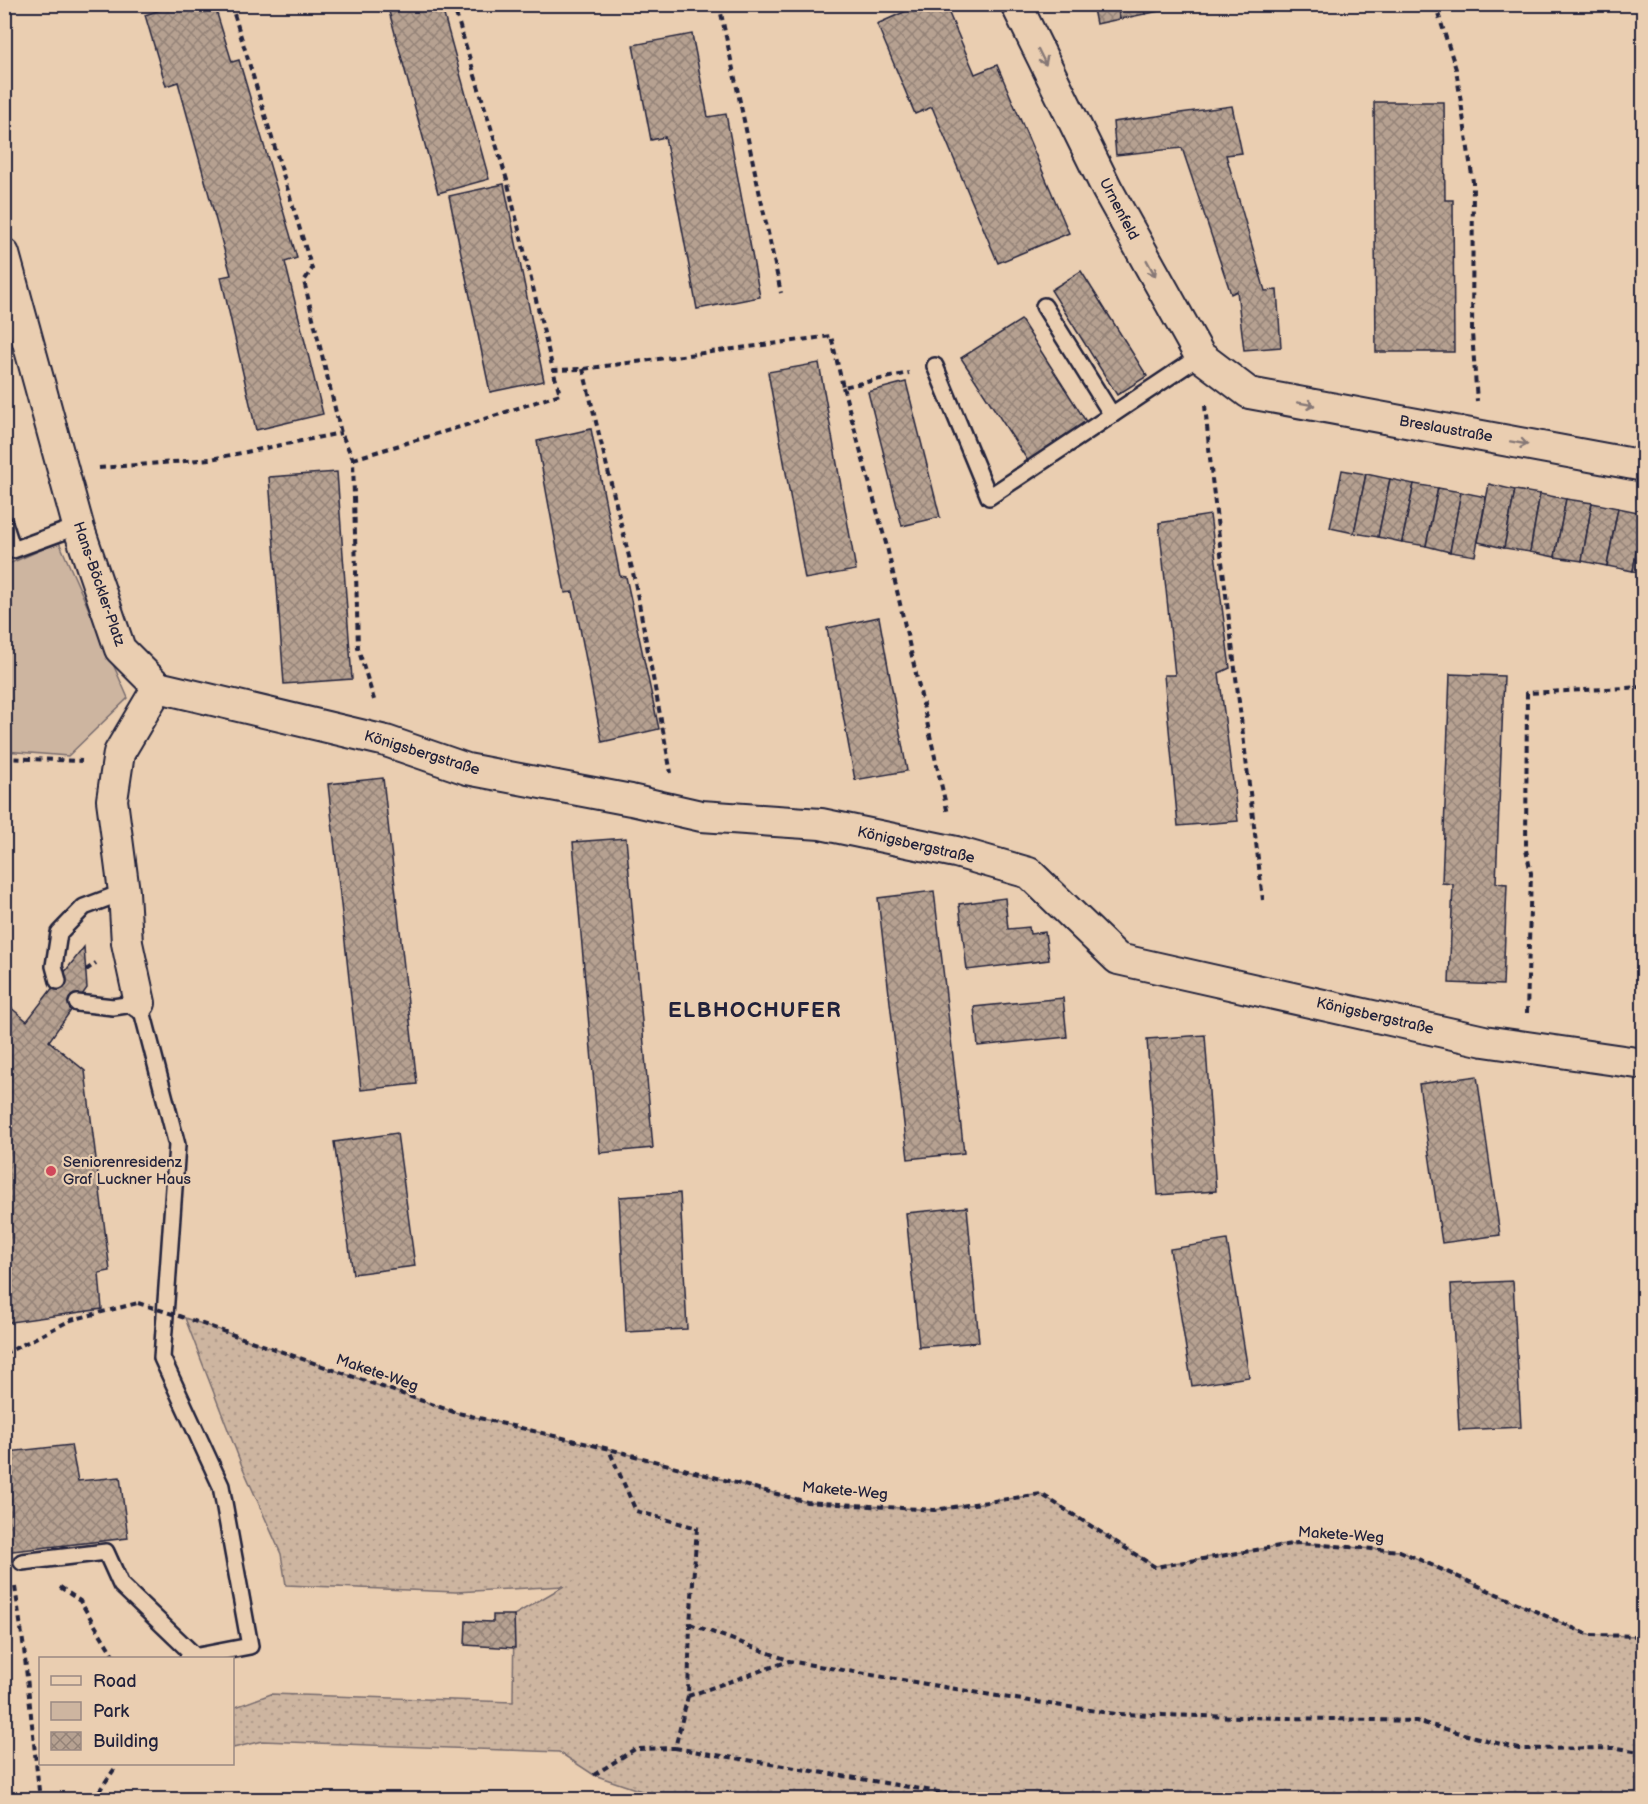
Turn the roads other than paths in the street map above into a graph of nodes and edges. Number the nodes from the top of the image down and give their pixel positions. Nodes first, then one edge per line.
1 (1016, 4) edge
2 (4, 254) edge
3 (1044, 306) dead end
4 (1200, 356) junction
5 (935, 366) road end
6 (1249, 393) joint
7 (1112, 415) junction
8 (1644, 466) edge
9 (4, 523) edge
10 (79, 529) junction
11 (158, 687) junction
12 (124, 892) junction
13 (58, 981) dead end
14 (77, 1003) dead end
15 (140, 1003) junction
16 (1644, 1062) edge
17 (22, 1562) road end
18 (191, 1657) edge
19 (197, 1657) edge

1 -> 4 street, Urnenfeld
2 - 10 street, Hans-Böckler-Platz
3 - 7 lane
4 - 6 street, Urnenfeld
4 - 7 lane
5 - 7 lane
6 -> 8 street, Breslaustraße
9 - 10 lane
10 - 11 street, Hans-Böckler-Platz
11 - 12 street
11 - 16 street, Königsbergstraße
12 - 13 lane
12 - 15 street
14 - 15 lane
15 - 19 lane
17 - 18 lane

